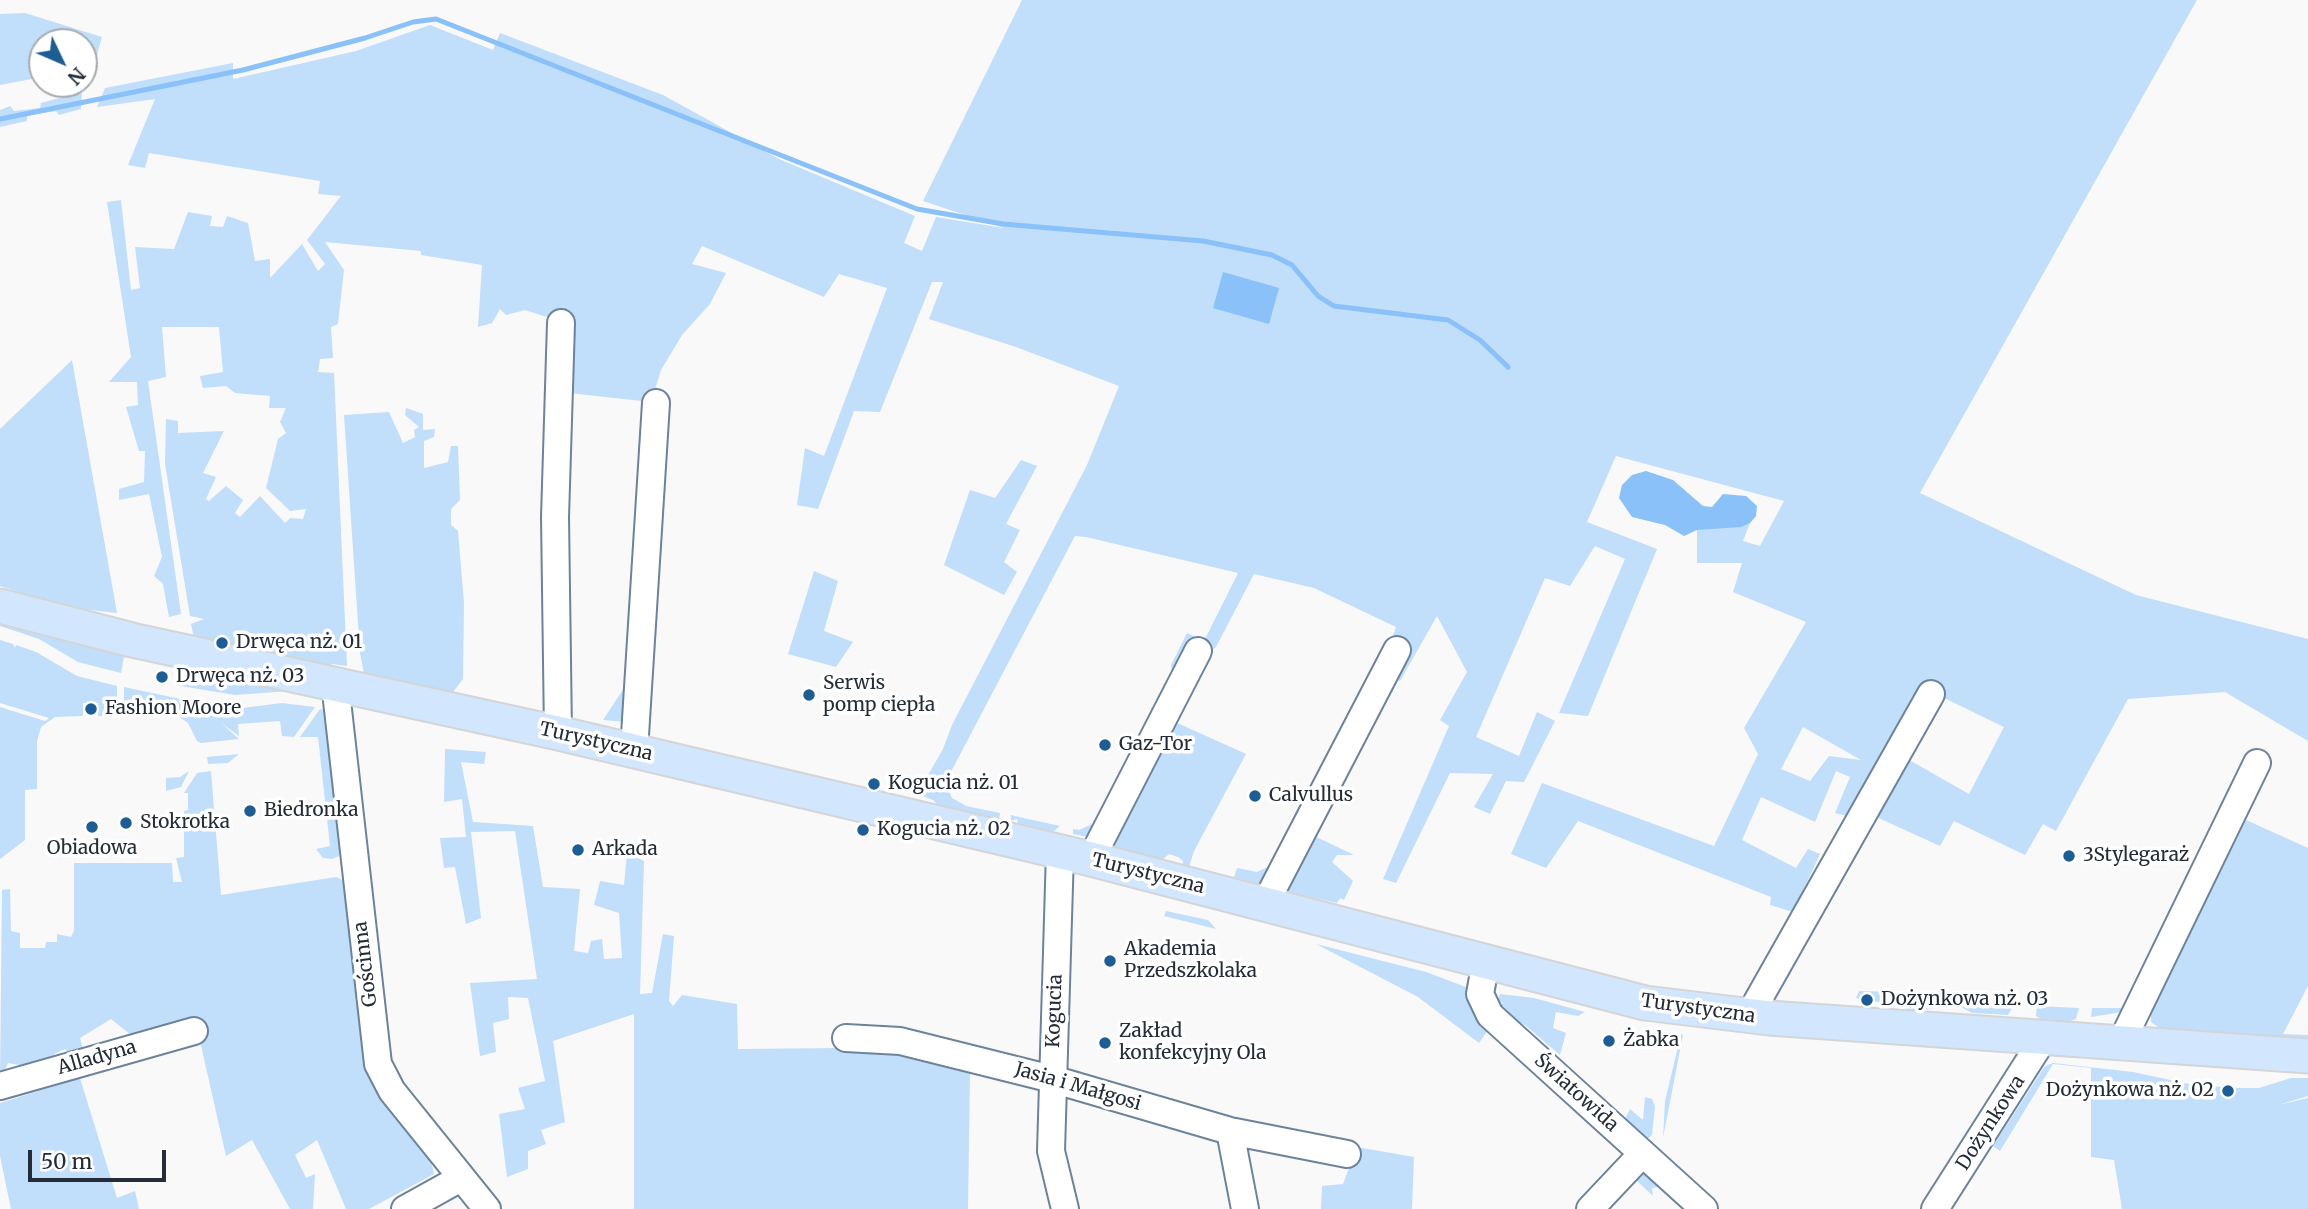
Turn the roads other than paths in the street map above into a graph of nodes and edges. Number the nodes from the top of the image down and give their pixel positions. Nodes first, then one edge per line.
1 (561, 323) dead end
2 (656, 403) dead end
3 (0, 606) edge
4 (1396, 650) dead end
5 (1198, 651) dead end
6 (335, 683) junction
7 (1931, 694) dead end
8 (558, 733) junction
9 (634, 751) junction
10 (2257, 763) dead end
11 (1075, 856) junction
12 (1265, 904) junction
13 (1486, 961) junction
14 (1749, 1016) junction
15 (194, 1031) dead end
16 (2045, 1036) junction
17 (846, 1038) dead end
18 (2121, 1043) junction
19 (2308, 1056) edge
20 (1052, 1079) junction
21 (0, 1086) edge
22 (1230, 1131) junction
23 (1347, 1154) dead end
24 (1642, 1154) junction
25 (461, 1178) junction
26 (405, 1209) edge
27 (487, 1209) edge
28 (1065, 1209) edge
29 (1245, 1209) edge
30 (1590, 1209) edge
31 (1704, 1209) edge
32 (1935, 1209) edge

1 - 8 street
2 - 9 street
3 - 6 main road, Turystyczna
4 - 12 street
5 - 11 street
6 - 8 main road, Turystyczna
6 - 25 street, Gościnna
7 - 14 street
8 - 9 main road, Turystyczna
9 - 11 main road, Turystyczna
10 - 18 street
11 - 12 main road, Turystyczna
11 - 20 street, Kogucia
12 - 13 main road, Turystyczna
13 - 14 main road, Turystyczna
13 - 24 street, Światowida
14 - 16 main road, Turystyczna
15 - 21 street, Alladyna
16 - 18 main road, Turystyczna
16 - 32 street, Dożynkowa
17 - 20 street, Jasia i Małgosi
18 - 19 main road, Turystyczna
20 - 22 street, Jasia i Małgosi
20 - 28 street, Kogucia
22 - 23 street, Jasia i Małgosi
22 - 29 street
24 - 30 street
24 - 31 street, Światowida
25 - 26 street
25 - 27 street, Gościnna

